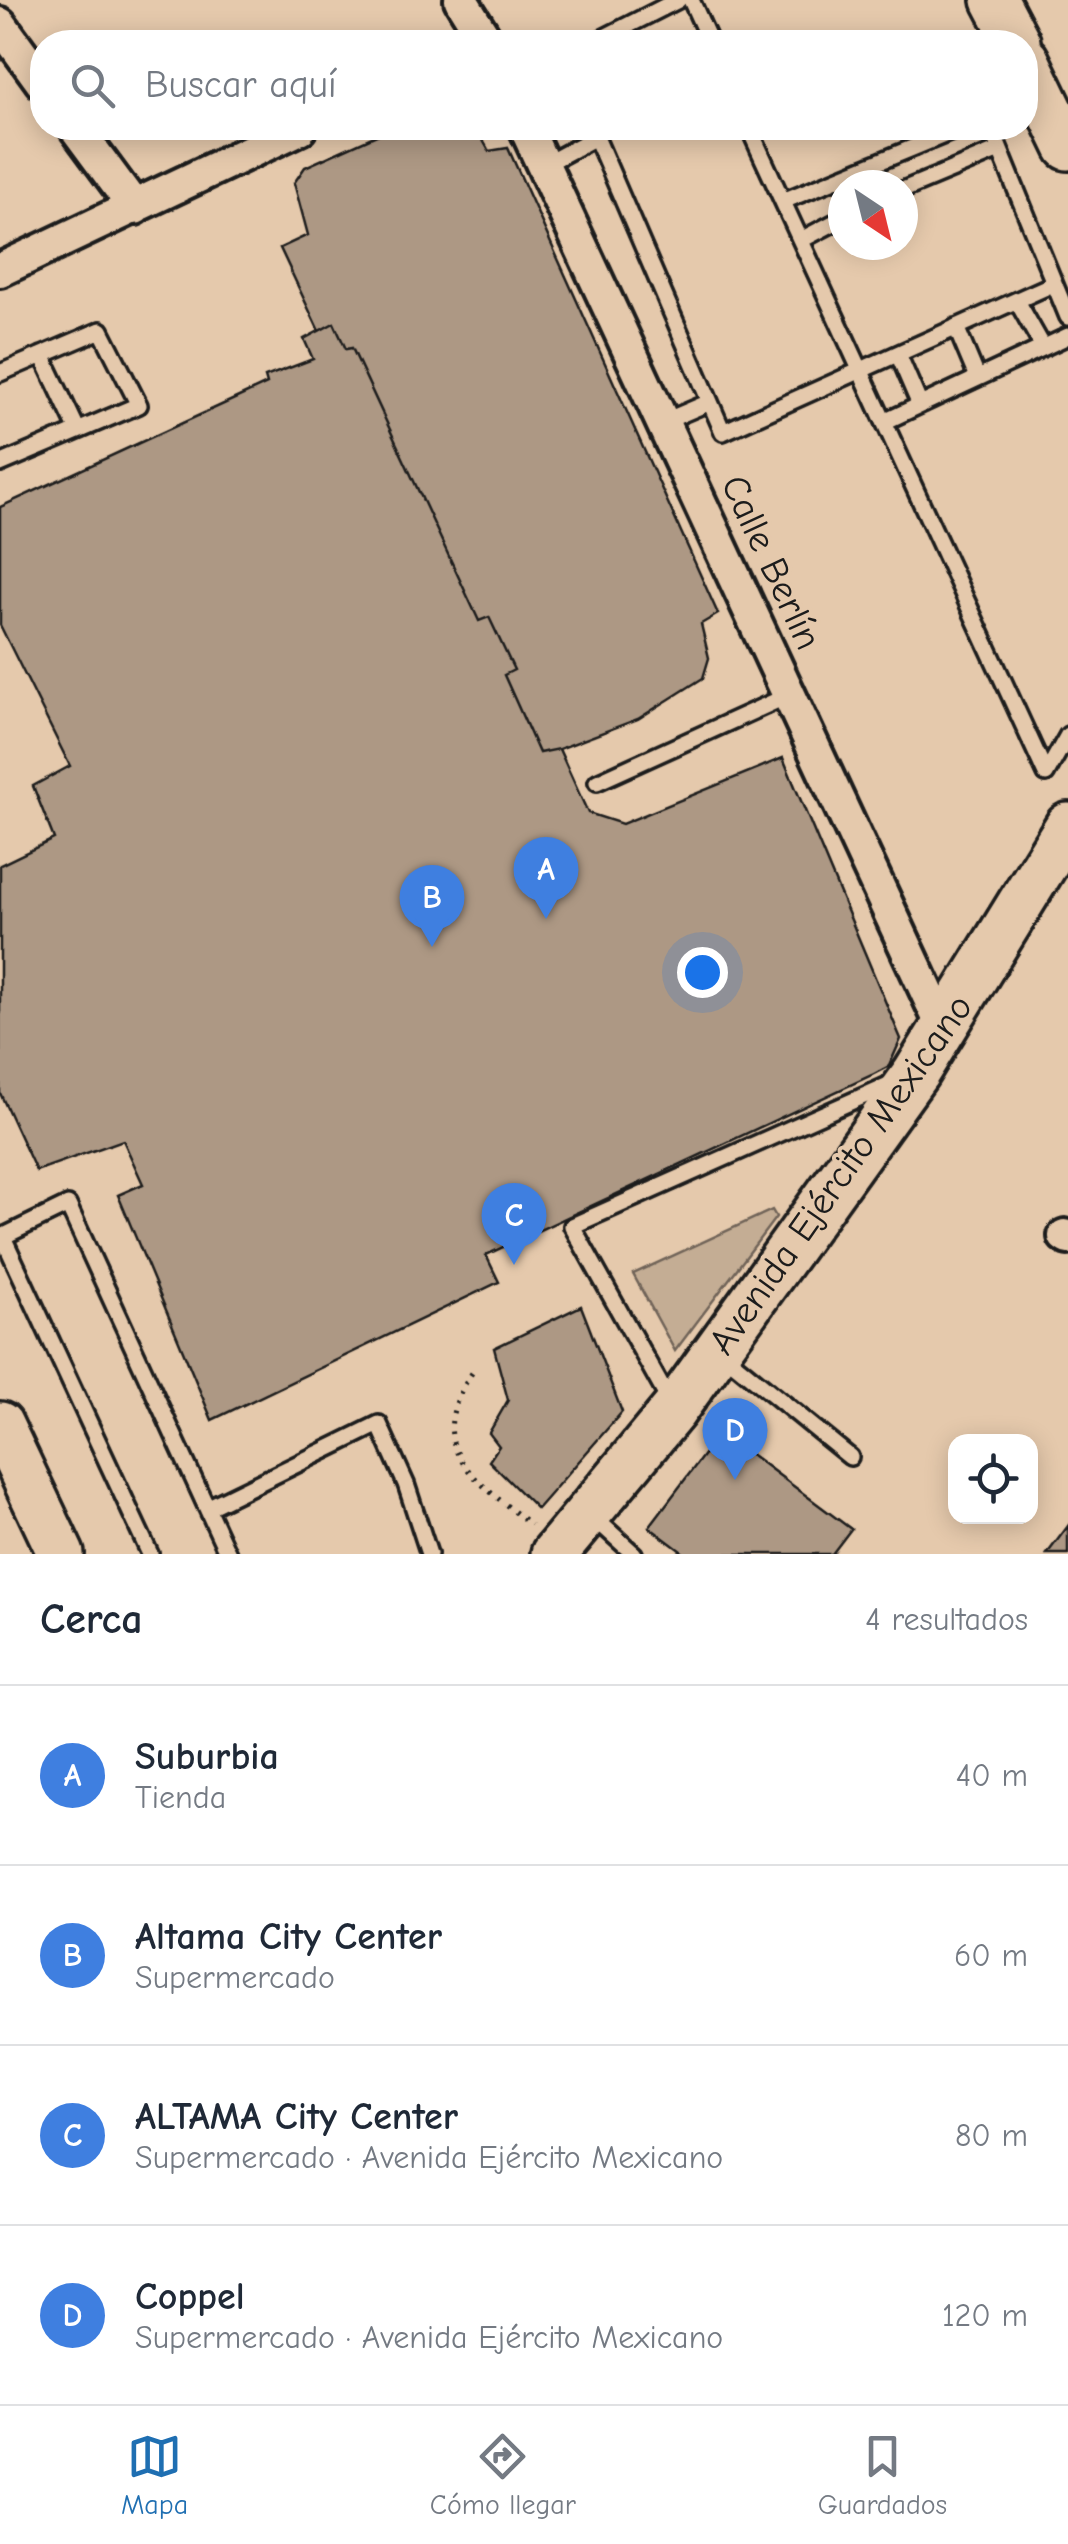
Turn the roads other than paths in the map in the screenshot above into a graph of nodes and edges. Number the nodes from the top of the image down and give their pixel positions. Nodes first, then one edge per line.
1 (461, 0) edge
2 (678, 0) edge
3 (690, 0) edge
4 (996, 0) edge
5 (0, 24) edge
6 (476, 30) edge
7 (619, 30) edge
8 (704, 30) edge
9 (1010, 30) edge
10 (30, 65) edge
11 (85, 140) edge
12 (275, 140) edge
13 (532, 140) edge
14 (582, 140) edge
15 (597, 140) edge
16 (755, 140) edge
17 (932, 140) edge
18 (995, 140) edge
19 (999, 150) junction
20 (544, 166) junction
21 (918, 184) edge
22 (783, 201) junction
23 (136, 208) junction
24 (828, 226) edge
25 (801, 240) junction
26 (0, 270) edge
27 (1053, 284) junction
28 (1017, 300) junction
29 (1068, 317) edge
30 (956, 328) junction
31 (1068, 336) edge
32 (1043, 347) junction
33 (898, 354) junction
34 (42, 355) junction
35 (863, 370) junction
36 (0, 373) edge
37 (977, 377) junction
38 (710, 402) junction
39 (920, 405) junction
40 (886, 421) junction
41 (663, 422) junction
42 (78, 431) junction
43 (2, 458) edge
44 (789, 695) junction
45 (1068, 734) edge
46 (597, 782) dead end
47 (1068, 826) edge
48 (946, 1031) junction
49 (916, 1072) junction
50 (2, 1237) edge
51 (718, 1349) junction
52 (674, 1410) junction
53 (0, 1426) edge
54 (850, 1457) dead end
55 (207, 1508) junction
56 (588, 1511) junction
57 (557, 1551) edge
58 (61, 1554) edge
59 (150, 1554) edge
60 (228, 1554) edge
61 (429, 1554) edge
62 (634, 1554) edge

1 - 6 street
2 - 7 lane
3 - 8 lane
4 - 9 main road
5 - 10 street
11 - 23 street
12 - 23 street
13 - 20 street, Calle Berlín
14 - 20 lane
15 - 38 lane
16 - 22 lane
17 - 22 lane
18 - 19 lane
19 - 21 lane
19 - 27 lane
20 - 41 street, Calle Berlín
22 - 25 lane
23 - 26 street
24 - 25 lane
25 - 35 lane
27 - 28 lane
27 - 29 lane
28 - 30 lane
28 - 32 lane
30 - 33 lane
30 - 37 lane
31 - 32 lane
32 - 37 lane
33 - 35 lane
33 - 39 lane
34 - 36 lane
34 - 42 lane
34 - 42 lane
35 - 38 lane
35 - 40 lane
37 - 39 lane
38 - 41 lane
39 - 40 lane
40 - 45 lane
41 - 44 street, Calle Berlín
42 - 43 lane
44 - 46 lane
44 - 48 street, Calle Berlín
47 - 48 main road, Avenida Ejército Mexicano
48 - 49 main road, Avenida Ejército Mexicano
49 - 51 main road, Avenida Ejército Mexicano
49 - 52 lane
50 - 55 lane
50 - 59 lane
51 - 52 main road, Avenida Ejército Mexicano
51 - 54 lane
52 - 56 main road, Avenida Ejército Mexicano
53 - 58 main road
55 - 60 lane
55 - 61 lane
56 - 57 main road, Avenida Ejército Mexicano
56 - 62 lane

